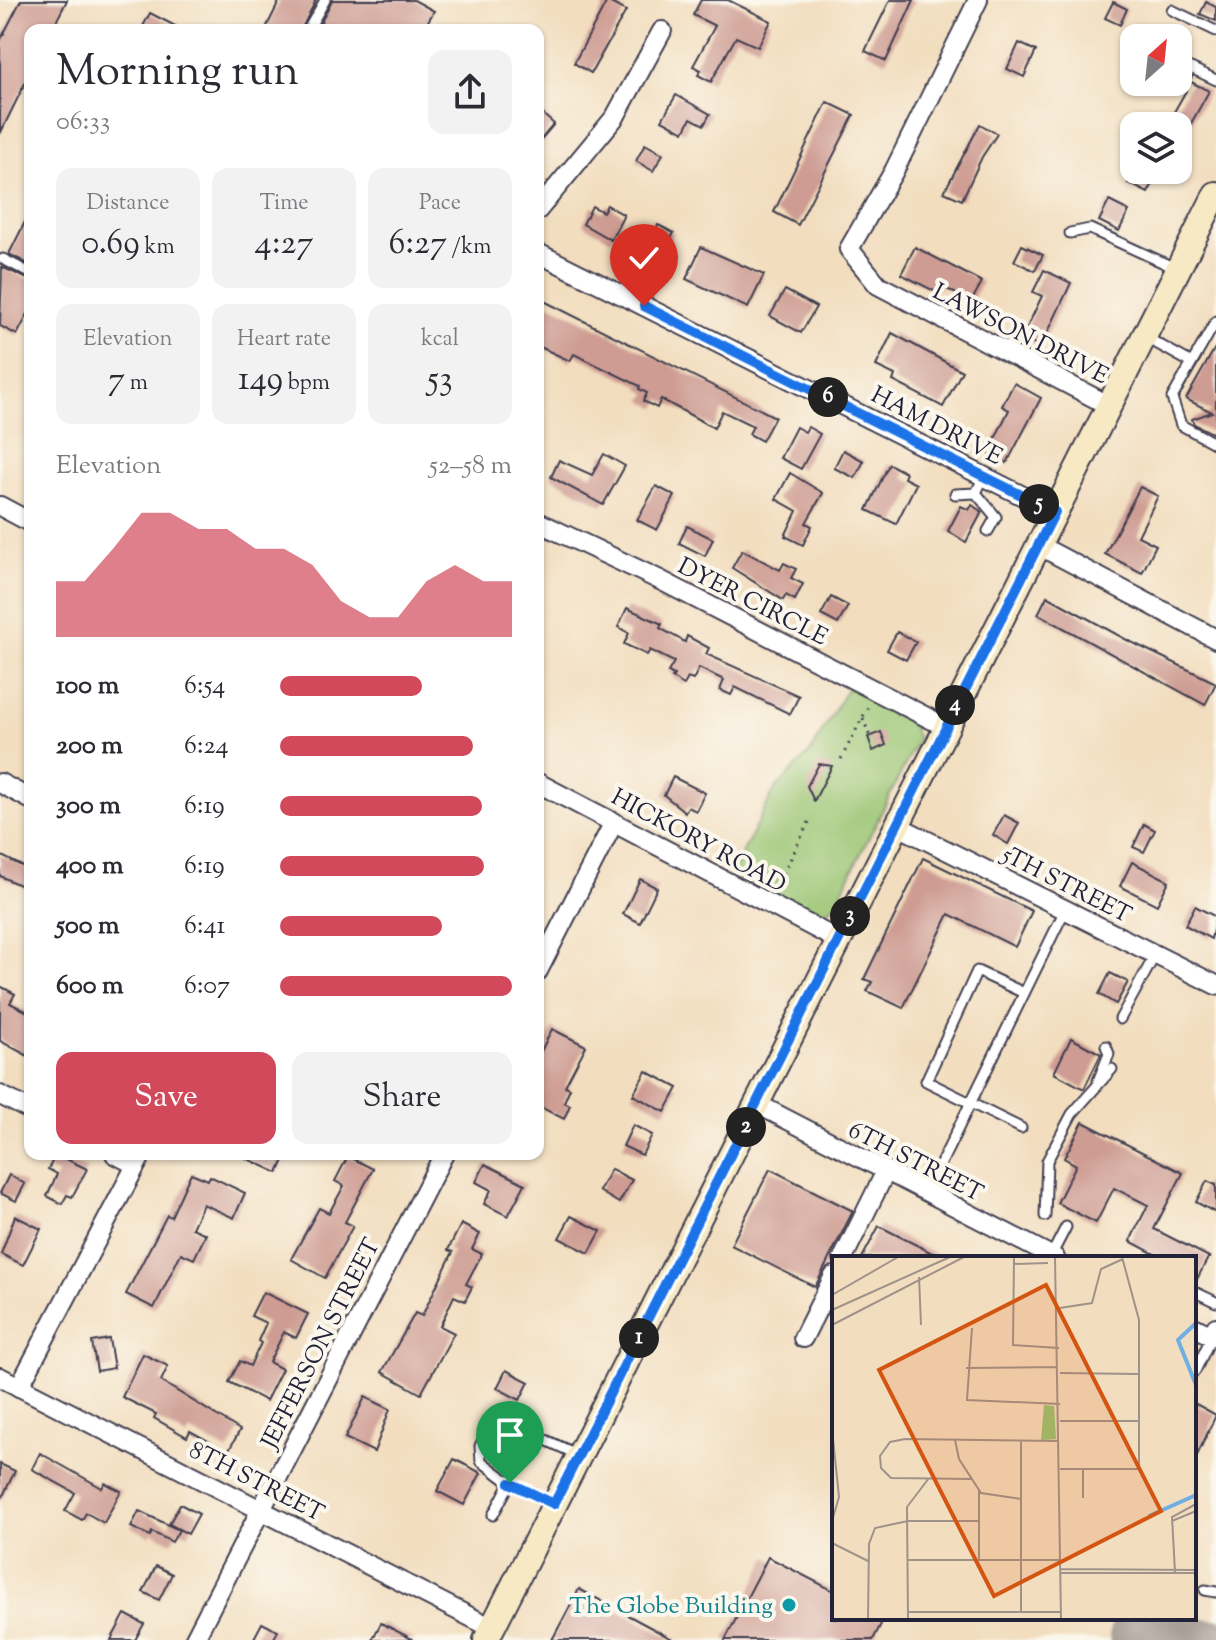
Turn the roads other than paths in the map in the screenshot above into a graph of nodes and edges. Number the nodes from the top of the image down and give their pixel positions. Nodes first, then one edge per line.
1 (325, 0) edge
2 (978, 0) edge
3 (1172, 10) dead end
4 (311, 24) edge
5 (662, 31) dead end
6 (1216, 31) edge
7 (1192, 68) edge
8 (1216, 80) edge
9 (1216, 194) edge
10 (544, 203) edge
11 (1070, 233) dead end
12 (544, 256) edge
13 (3, 259) dead end
14 (1178, 269) junction
15 (24, 270) edge
16 (1216, 321) edge
17 (1144, 337) junction
18 (1192, 363) junction
19 (1108, 405) junction
20 (1216, 444) edge
21 (980, 484) junction
22 (955, 494) dead end
23 (0, 506) edge
24 (1055, 512) junction
25 (24, 519) edge
26 (544, 525) edge
27 (988, 531) dead end
28 (1038, 545) junction
29 (1216, 639) edge
30 (944, 726) junction
31 (0, 783) edge
32 (544, 786) edge
33 (24, 796) edge
34 (614, 822) junction
35 (896, 825) junction
36 (1065, 910) junction
37 (838, 940) junction
38 (1155, 955) junction
39 (544, 959) edge
40 (1216, 985) edge
41 (1024, 993) junction
42 (1120, 1019) dead end
43 (1106, 1046) dead end
44 (1112, 1069) dead end
45 (1095, 1088) junction
46 (0, 1095) edge
47 (970, 1103) junction
48 (757, 1104) junction
49 (24, 1107) edge
50 (1021, 1128) dead end
51 (139, 1160) edge
52 (441, 1160) edge
53 (885, 1173) junction
54 (926, 1194) junction
55 (1045, 1216) dead end
56 (1066, 1227) dead end
57 (844, 1256) edge
58 (1051, 1256) edge
59 (1053, 1256) edge
60 (832, 1280) edge
61 (1197, 1293) dead end
62 (1216, 1302) edge
63 (1214, 1332) edge
64 (803, 1338) dead end
65 (1196, 1369) edge
66 (0, 1377) edge
67 (19, 1387) junction
68 (579, 1455) junction
69 (510, 1483) junction
70 (554, 1504) junction
71 (261, 1511) junction
72 (493, 1515) dead end
73 (489, 1634) edge
74 (194, 1640) edge

1 - 4 lane
2 - 19 street, LAWSON DRIVE
3 - 6 lane
5 - 10 street
7 - 8 lane
9 - 14 main road
11 - 14 lane
12 - 21 street, HAM DRIVE
13 - 15 lane
14 - 17 main road
16 - 18 lane
17 - 18 lane
17 - 19 main road
18 - 20 lane
19 - 24 main road
21 - 22 lane
21 - 24 street, HAM DRIVE
21 - 27 lane
23 - 25 street
24 - 28 main road
26 - 30 street, DYER CIRCLE
28 - 29 street
28 - 30 main road
30 - 35 main road
31 - 33 street
32 - 34 street, HICKORY ROAD
34 - 37 street, HICKORY ROAD
34 - 39 street
35 - 36 street, 5TH STREET
35 - 37 main road
36 - 38 street, 5TH STREET
36 - 41 lane
37 - 48 main road
38 - 40 street, 5TH STREET
38 - 42 lane
41 - 47 lane
41 - 47 lane
43 - 45 lane
44 - 45 lane
45 - 55 lane
46 - 49 street
47 - 50 lane
47 - 54 lane
48 - 53 street, 6TH STREET
48 - 68 main road
51 - 67 street
52 - 71 street, JEFFERSON STREET
53 - 54 street, 6TH STREET
53 - 57 street
54 - 58 street, 6TH STREET
56 - 59 lane
60 - 64 street
61 - 62 lane
63 - 65 lane
66 - 67 street, 8TH STREET
67 - 71 street, 8TH STREET
68 - 69 lane
68 - 70 main road
69 - 70 lane
69 - 72 lane
70 - 73 main road
71 - 73 street, 8TH STREET
71 - 74 street, JEFFERSON STREET

